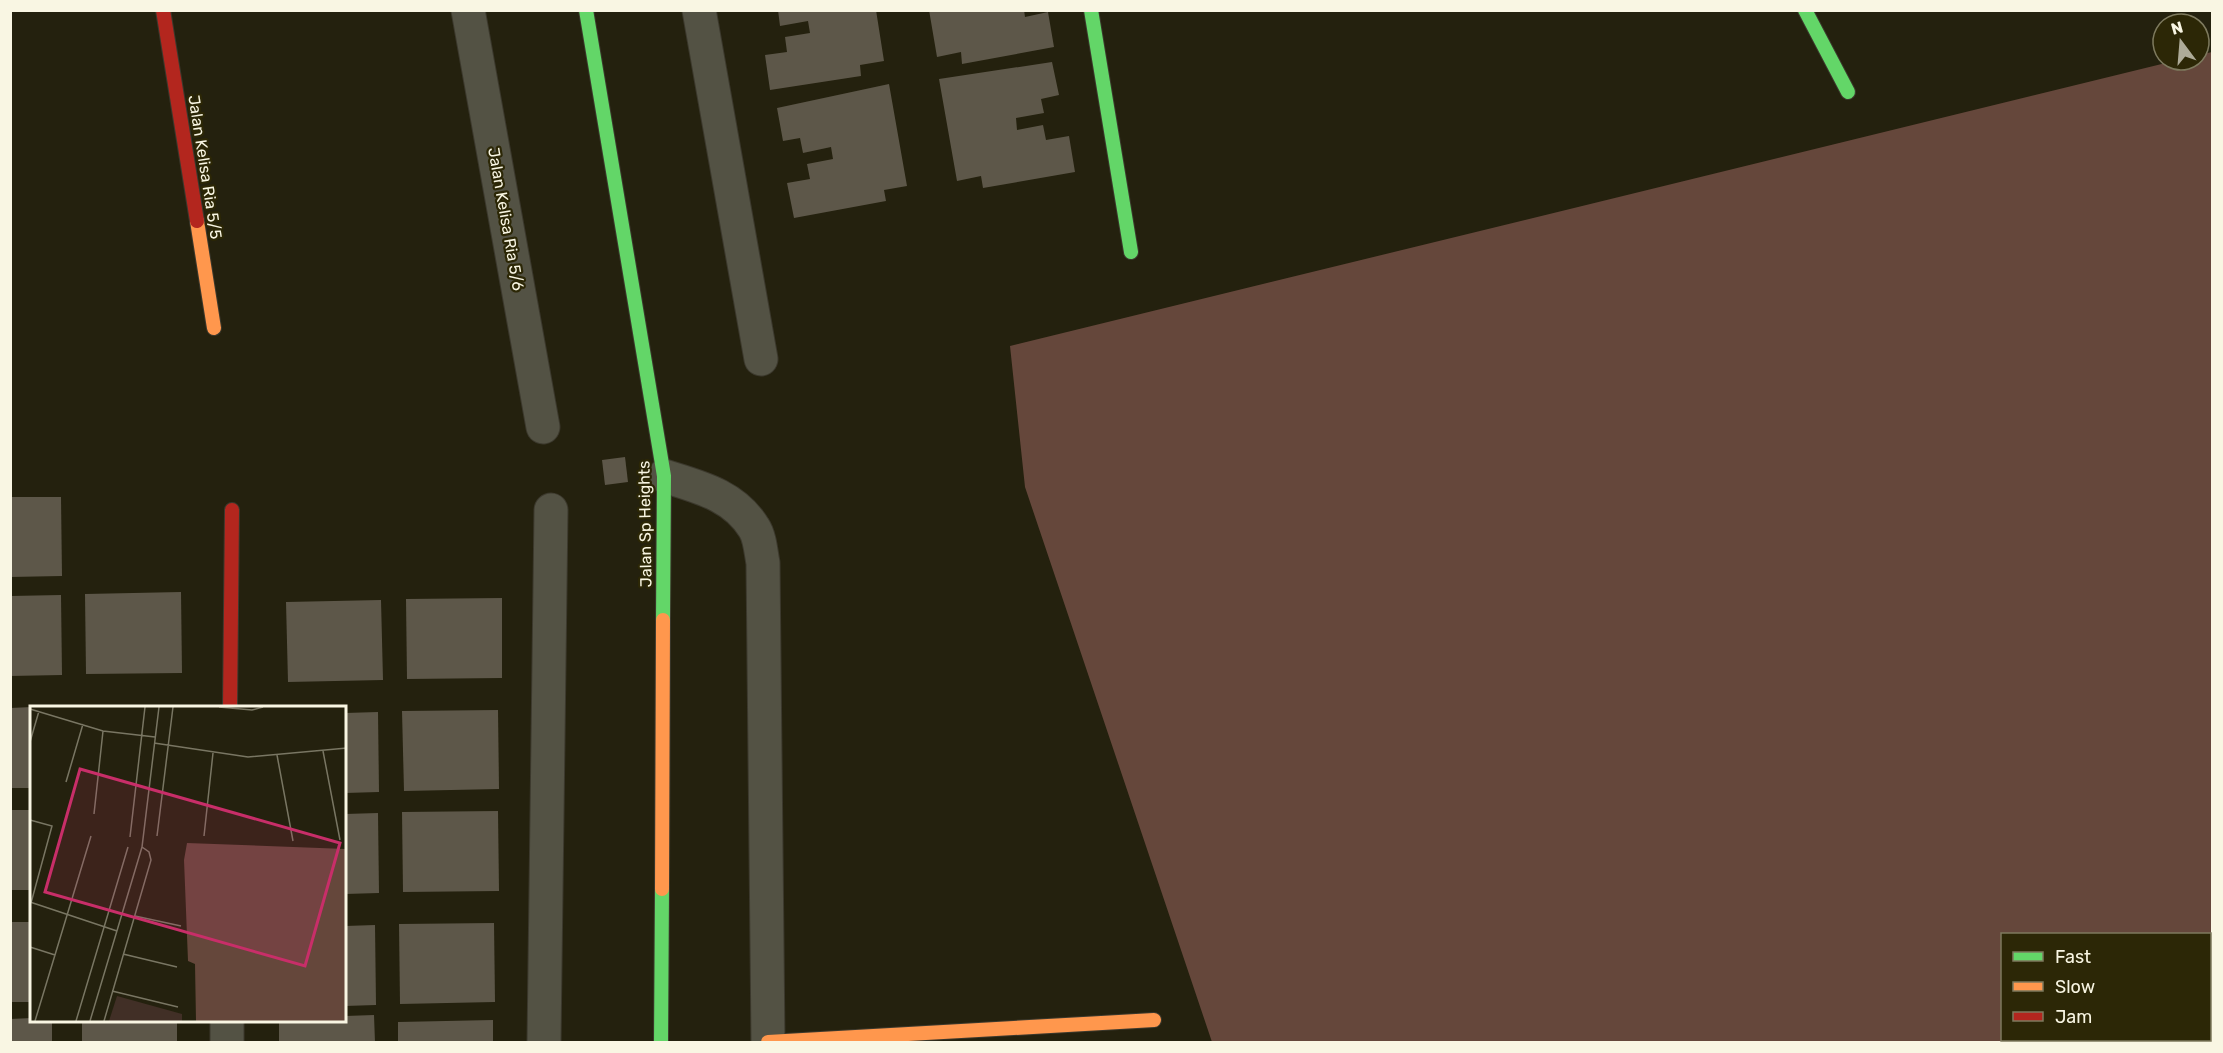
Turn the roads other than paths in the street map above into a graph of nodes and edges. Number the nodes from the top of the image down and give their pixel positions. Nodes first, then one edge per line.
1 (163, 10) edge
2 (468, 10) edge
3 (586, 10) edge
4 (699, 10) edge
5 (1090, 10) edge
6 (1805, 10) edge
7 (1848, 92) dead end
8 (1131, 252) dead end
9 (214, 328) dead end
10 (761, 359) dead end
11 (543, 427) dead end
12 (664, 476) junction
13 (232, 510) dead end
14 (551, 510) dead end
15 (230, 706) edge
16 (1154, 1020) dead end
17 (227, 1023) edge
18 (227, 1042) edge
19 (544, 1042) edge
20 (661, 1042) edge
21 (768, 1042) edge

1 - 9 street, Jalan Kelisa Ria 5/5
2 - 11 street, Jalan Kelisa Ria 5/6
3 - 12 street, Jalan Sp Heights
4 - 10 street
5 - 8 street
6 - 7 street
12 - 20 street, Jalan Sp Heights
12 - 21 street
13 - 15 street
14 - 19 street
16 - 21 street
17 - 18 street

